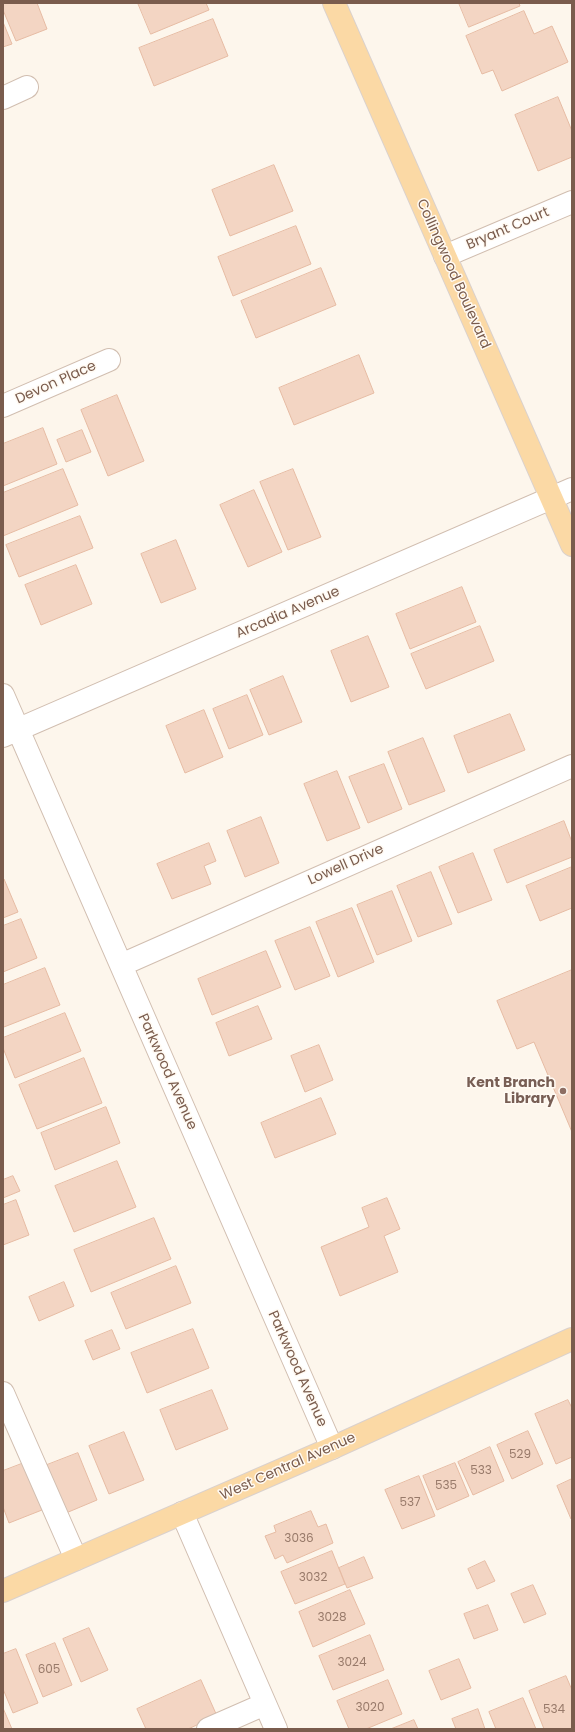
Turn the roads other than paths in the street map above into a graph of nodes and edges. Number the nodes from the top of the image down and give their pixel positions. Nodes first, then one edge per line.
1 (334, 3) edge
2 (27, 87) dead end
3 (3, 98) edge
4 (572, 202) edge
5 (445, 256) junction
6 (109, 360) dead end
7 (3, 406) edge
8 (572, 489) edge
9 (551, 498) junction
10 (572, 545) edge
11 (3, 695) edge
12 (10, 733) edge
13 (572, 766) edge
14 (121, 965) junction
15 (572, 1338) edge
16 (3, 1393) edge
17 (332, 1448) junction
18 (182, 1513) junction
19 (76, 1559) junction
20 (3, 1592) edge
21 (265, 1704) junction
22 (208, 1729) edge
23 (276, 1729) edge

1 - 5 main road, Collingwood Boulevard
2 - 3 street
4 - 5 street, Bryant Court
5 - 9 main road, Collingwood Boulevard
6 - 7 street, Devon Place
8 - 9 street, Arcadia Avenue
9 - 10 main road, Collingwood Boulevard
9 - 12 street, Arcadia Avenue
11 - 12 street, Parkwood Avenue
12 - 14 street, Parkwood Avenue
13 - 14 street, Lowell Drive
14 - 17 street, Parkwood Avenue
15 - 17 main road, West Central Avenue
16 - 19 street
17 - 18 main road, West Central Avenue
18 - 19 main road, West Central Avenue
18 - 21 street
19 - 20 main road, West Central Avenue
21 - 22 street
21 - 23 street

